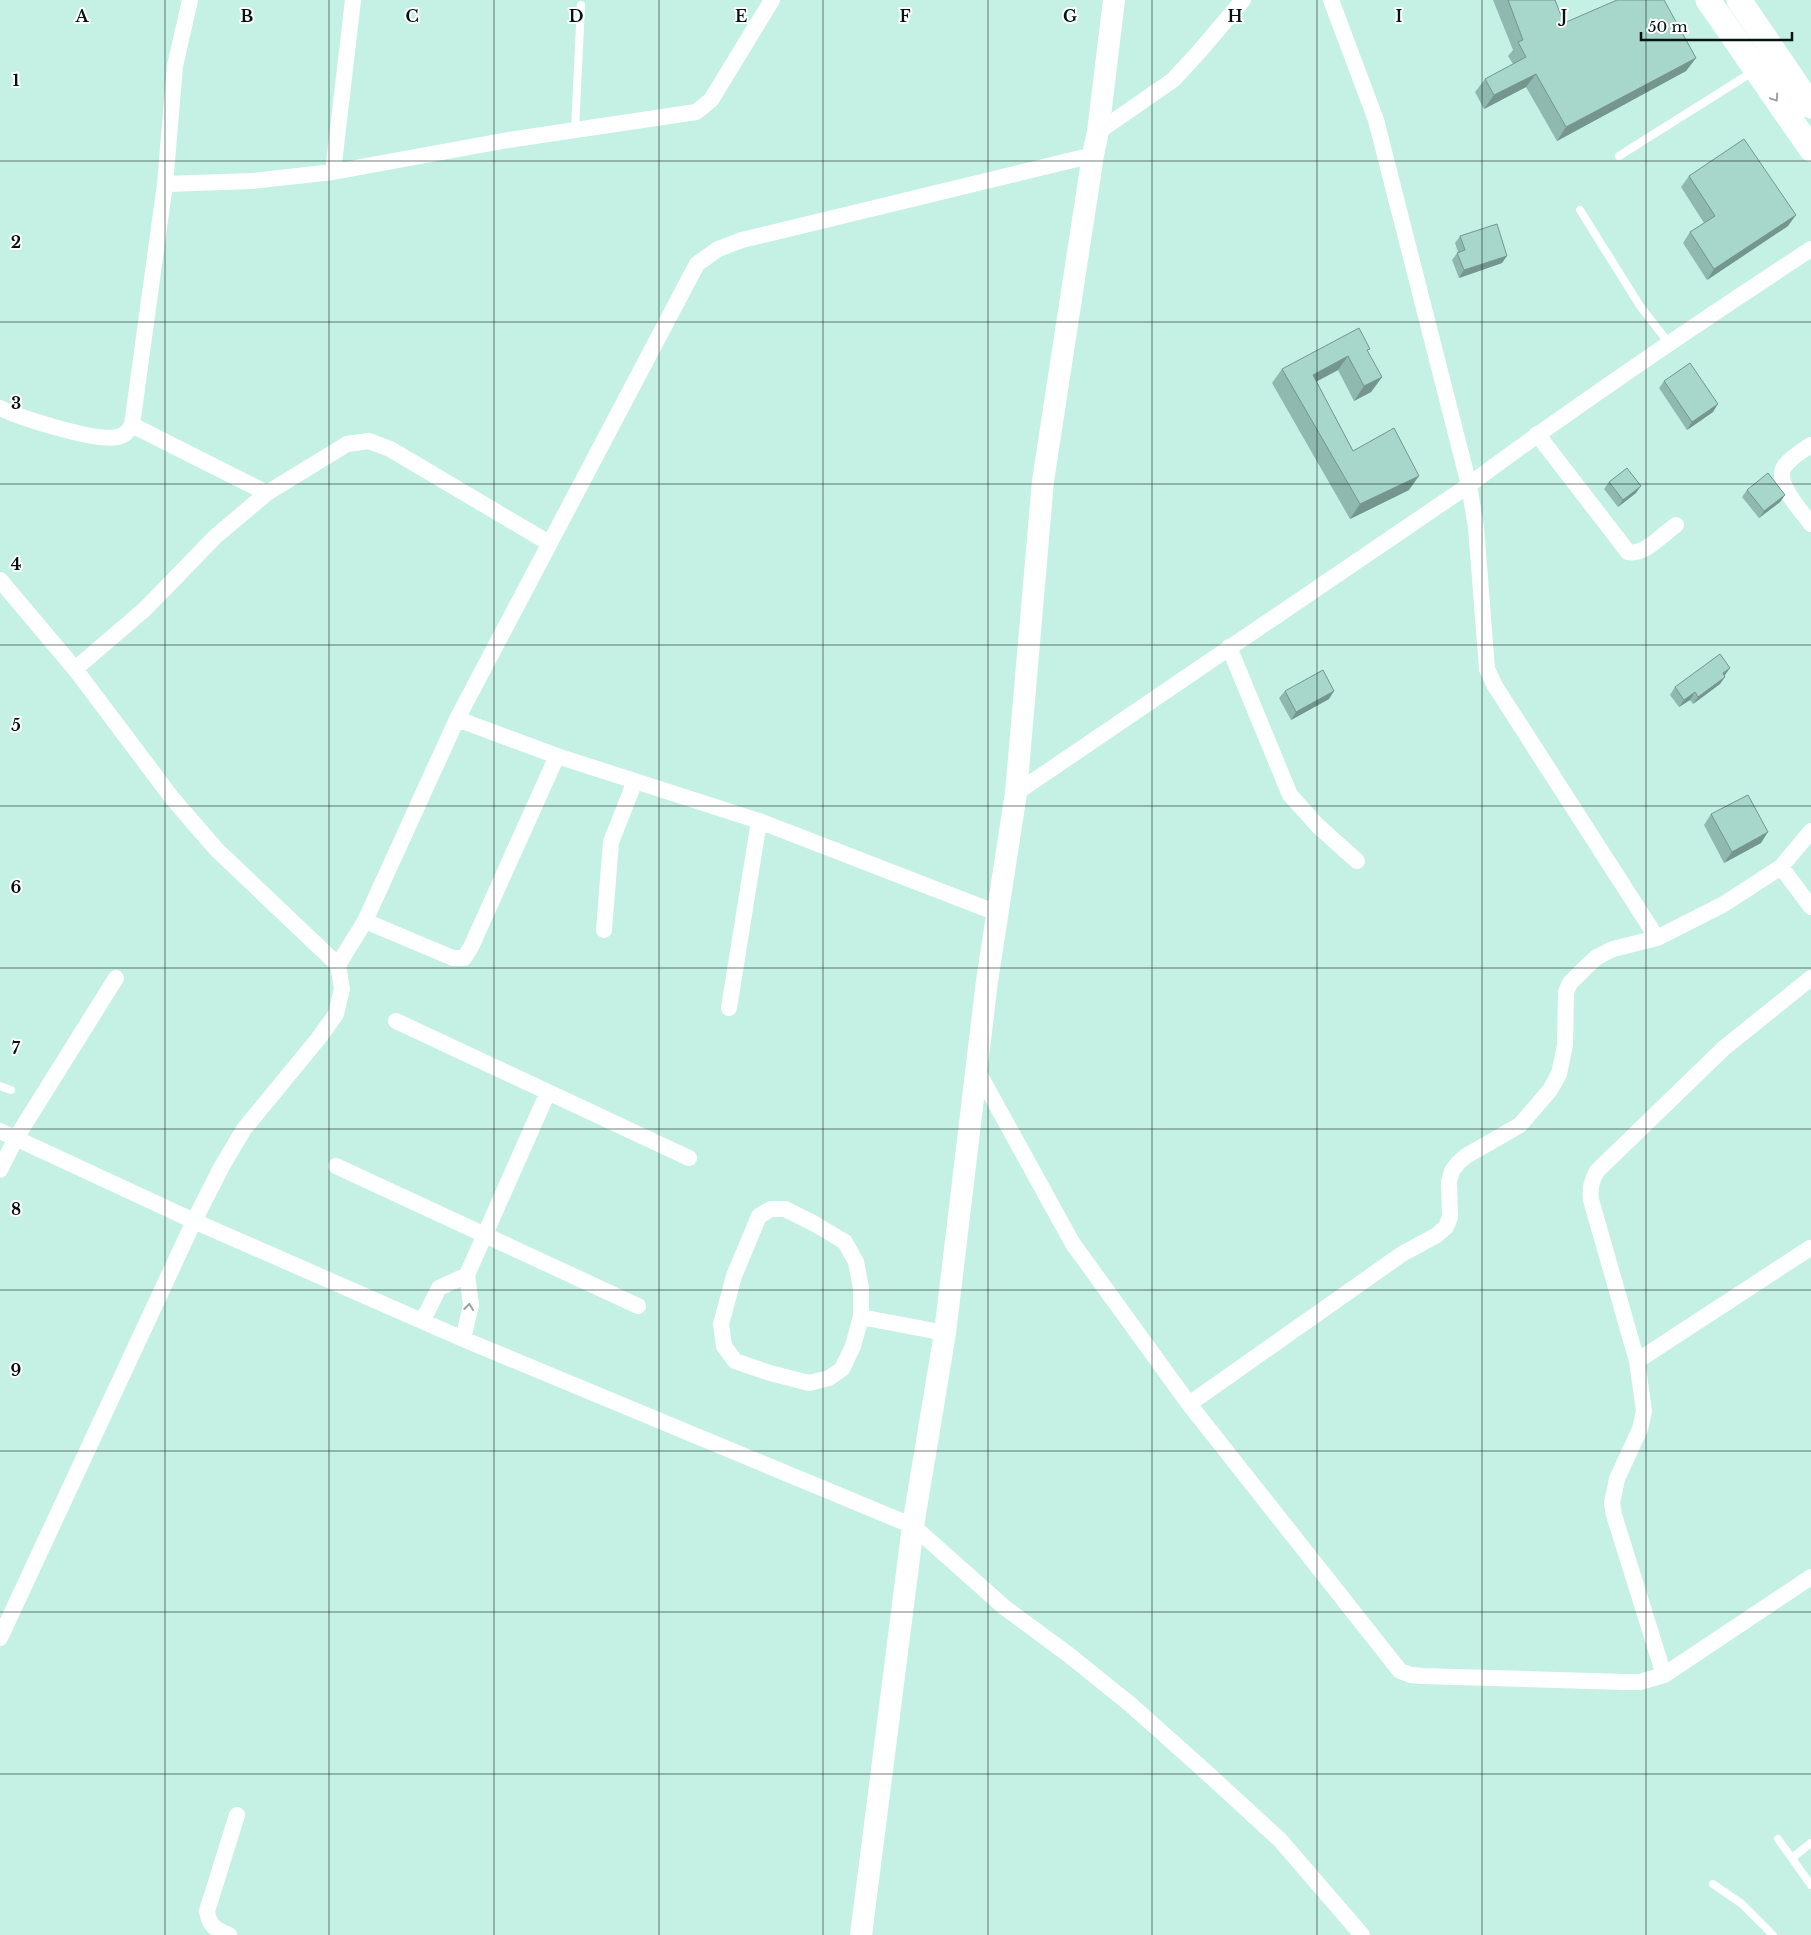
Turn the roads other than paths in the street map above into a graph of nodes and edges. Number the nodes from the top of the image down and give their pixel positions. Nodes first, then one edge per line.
1 (190, 0) edge
2 (353, 0) edge
3 (772, 0) edge
4 (1114, 0) edge
5 (1243, 0) edge
6 (1331, 0) edge
7 (1708, 0) edge
8 (1739, 0) edge
9 (581, 5) dead end
10 (1756, 70) junction
11 (1811, 106) edge
12 (575, 130) junction
13 (1098, 132) junction
14 (1811, 150) edge
15 (1093, 155) junction
16 (1619, 156) dead end
17 (333, 172) junction
18 (165, 184) junction
19 (1580, 210) dead end
20 (1811, 249) edge
21 (1668, 342) junction
22 (0, 408) edge
23 (132, 425) junction
24 (1537, 434) junction
25 (1811, 444) edge
26 (1469, 485) junction
27 (267, 493) junction
28 (1811, 524) edge
29 (1676, 525) dead end
30 (549, 542) junction
31 (0, 580) edge
32 (1229, 647) junction
33 (75, 669) junction
34 (457, 719) junction
35 (557, 756) junction
36 (635, 781) junction
37 (1016, 793) junction
38 (759, 821) junction
39 (1811, 831) edge
40 (1357, 861) dead end
41 (1781, 867) junction
42 (1811, 907) edge
43 (997, 913) junction
44 (365, 921) junction
45 (604, 930) dead end
46 (1657, 938) junction
47 (338, 965) junction
48 (116, 978) dead end
49 (1811, 978) edge
50 (729, 1008) dead end
51 (396, 1021) dead end
52 (976, 1068) junction
53 (0, 1086) edge
54 (11, 1090) dead end
55 (548, 1092) junction
56 (0, 1131) edge
57 (16, 1138) junction
58 (689, 1158) dead end
59 (336, 1166) dead end
60 (0, 1170) edge
61 (194, 1221) junction
62 (485, 1235) junction
63 (1810, 1248) edge
64 (468, 1275) junction
65 (638, 1306) dead end
66 (861, 1318) junction
67 (423, 1320) junction
68 (945, 1333) junction
69 (463, 1340) junction
70 (1637, 1362) junction
71 (1188, 1404) junction
72 (913, 1526) junction
73 (1811, 1577) edge
74 (0, 1638) edge
75 (1664, 1675) junction
76 (237, 1815) dead end
77 (1778, 1839) dead end
78 (1811, 1843) edge
79 (1792, 1858) junction
80 (1713, 1884) dead end
81 (1811, 1885) edge
82 (229, 1935) edge
83 (861, 1935) edge
84 (1362, 1935) edge
85 (1773, 1935) edge

1 - 18 street
2 - 17 street
3 - 12 street
4 - 13 main road
5 - 13 street
6 - 26 street
7 - 10 main road
8 - 11 main road
9 - 12 lane
10 -> 14 main road
10 - 16 lane
12 - 17 street
13 - 15 main road
15 - 30 street
15 - 37 main road
17 - 18 street
18 - 23 street
19 - 21 lane
20 - 21 street
21 - 24 street
22 - 23 street
23 - 27 street
24 - 26 street
24 - 29 street
25 - 28 street
26 - 32 street
26 - 46 street
27 - 30 street
27 - 33 street
30 - 34 street
31 - 33 street
32 - 37 street
32 - 40 street
33 - 47 street
34 - 35 street
34 - 44 street
35 - 36 street
35 - 44 street
36 - 38 street
36 - 45 street
37 - 43 main road
38 - 43 street
38 - 50 street
39 - 41 street
41 - 42 street
41 - 46 street
43 - 52 main road
44 - 47 street
46 - 71 street
47 - 61 street
48 - 57 street
49 - 70 street
51 - 55 street
52 - 68 main road
52 - 71 street
53 - 54 lane
55 - 58 street
55 - 62 street
56 - 57 street
57 - 60 street
57 - 61 street
59 - 62 street
61 - 67 street
61 - 74 street
62 - 64 street
62 - 65 street
63 - 70 street
64 - 67 street
69 -> 64 street
66 - 66 street
66 - 68 street
67 - 69 street
68 - 72 main road
69 - 72 street
70 - 75 street
71 - 75 street
72 - 83 main road
72 - 84 street
73 - 75 street
76 - 82 street
77 - 79 lane
78 - 79 lane
79 - 81 lane
80 - 85 lane

